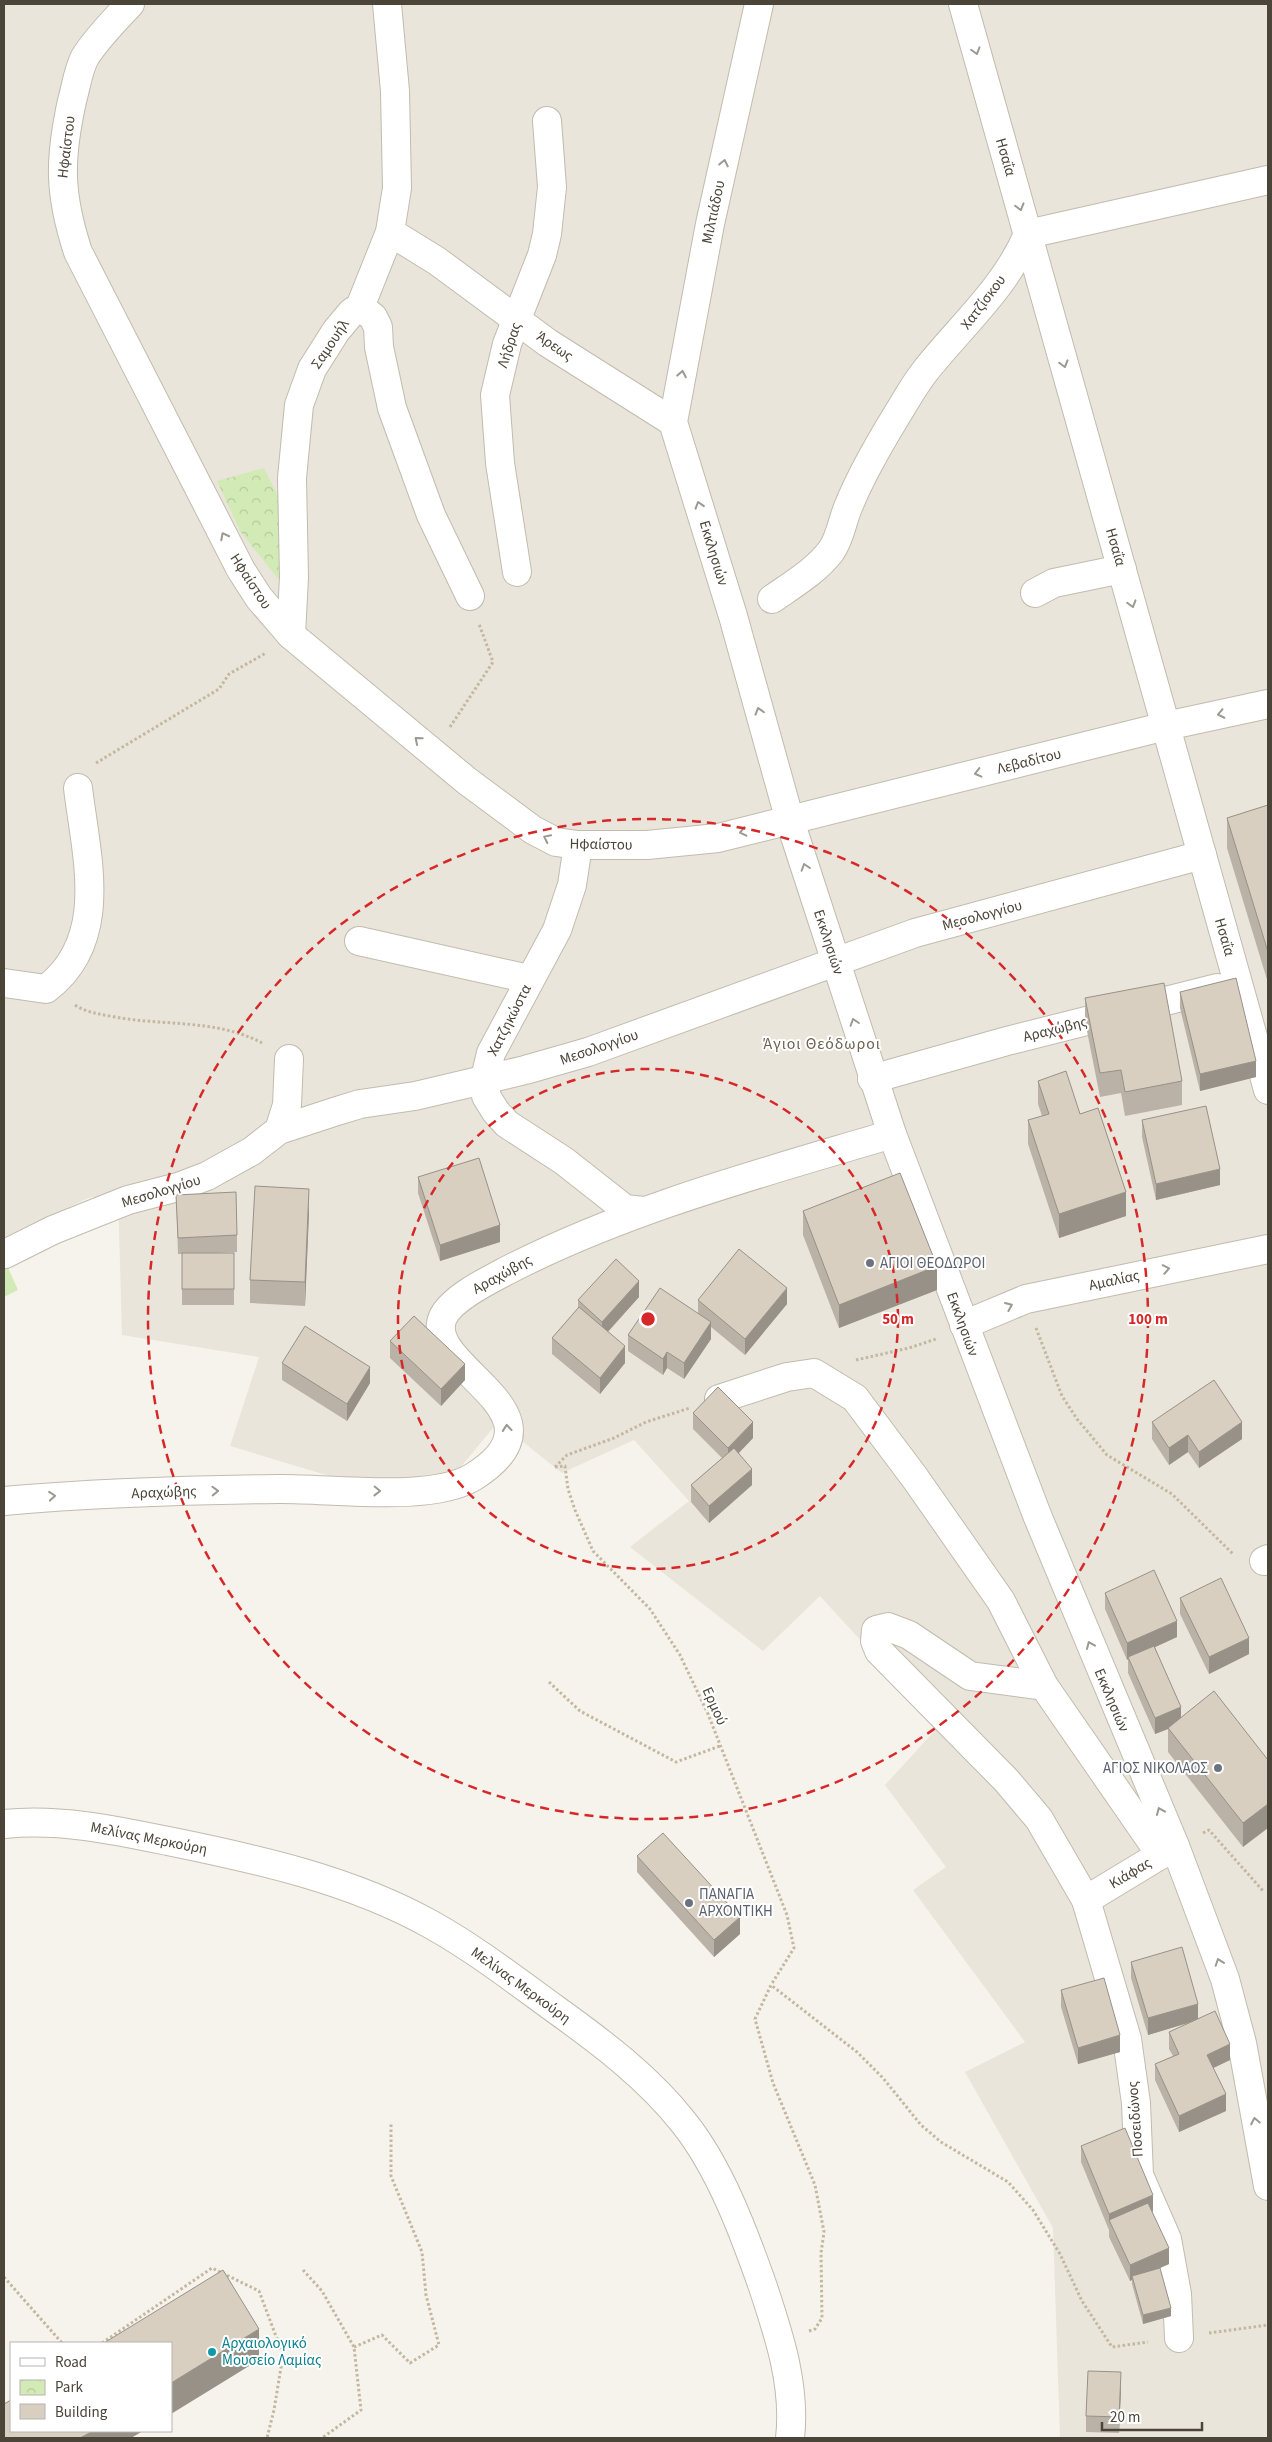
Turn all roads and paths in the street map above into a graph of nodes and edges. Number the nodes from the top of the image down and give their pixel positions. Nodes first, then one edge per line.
1 (130, 4) edge
2 (387, 4) edge
3 (963, 4) edge
4 (753, 5) edge
5 (547, 121) dead end
6 (1268, 180) edge
7 (390, 232) junction
8 (1028, 234) junction
9 (360, 307) junction
10 (517, 320) junction
11 (674, 422) junction
12 (1122, 569) junction
13 (517, 572) dead end
14 (1035, 593) dead end
15 (470, 596) dead end
16 (772, 599) dead end
17 (297, 640) junction
18 (493, 662) dead end
19 (1268, 704) edge
20 (1166, 726) junction
21 (434, 753) junction
22 (78, 788) joint
23 (790, 821) junction
24 (578, 845) junction
25 (1202, 855) junction
26 (359, 941) dead end
27 (835, 962) junction
28 (529, 979) junction
29 (1238, 982) junction
30 (4, 983) edge
31 (52, 984) junction
32 (289, 1059) joint
33 (486, 1079) junction
34 (872, 1079) junction
35 (1268, 1090) edge
36 (279, 1130) junction
37 (892, 1134) junction
38 (644, 1211) junction
39 (1268, 1249) edge
40 (5, 1254) dead end
41 (1026, 1299) junction
42 (967, 1336) junction
43 (814, 1373) junction
44 (719, 1399) joint
45 (4, 1501) edge
46 (1236, 1557) dead end
47 (549, 1682) dead end
48 (1044, 1686) junction
49 (720, 1746) junction
50 (4, 1824) edge
51 (1168, 1850) junction
52 (1264, 1892) dead end
53 (1086, 1900) junction
54 (771, 1985) junction
55 (391, 2124) dead end
56 (1268, 2186) edge
57 (303, 2270) dead end
58 (4, 2277) edge
59 (1179, 2338) dead end
60 (61, 2342) edge
61 (103, 2342) edge
62 (780, 2343) junction
63 (354, 2347) junction
64 (1112, 2347) dead end
65 (267, 2438) edge
66 (322, 2438) edge
67 (790, 2438) edge

17 -> 1 street, Ηφαίστου
2 - 7 street, Σαμουήλ
3 -> 8 street, Ησαΐα
11 -> 4 street, Μιλτιάδου
5 - 10 street, Λήδρας
6 - 8 street
7 - 9 street, Σαμουήλ
7 - 10 street, Άρεως
8 -> 12 street, Ησαΐα
8 - 16 street, Χατζίσκου
9 - 15 street
9 - 17 street, Σαμουήλ
10 - 11 street, Άρεως
10 - 13 street, Λήδρας
23 -> 11 street, Εκκλησιών
12 - 14 street
12 -> 20 street, Ησαΐα
21 -> 17 street, Ηφαίστου
17 - 22 path
18 - 21 path
19 -> 20 street, Λεβαδίτου
20 -> 23 street, Λεβαδίτου
20 - 25 street, Ησαΐα
24 -> 21 street, Ηφαίστου
22 - 31 street
23 -> 24 street, Ηφαίστου
27 -> 23 street, Εκκλησιών
24 - 28 street, Χατζηκώστα
25 - 27 street, Μεσολογγίου
25 - 29 street, Ησαΐα
26 - 28 street
27 - 33 street, Μεσολογγίου
34 -> 27 street, Εκκλησιών
28 - 33 street, Χατζηκώστα
29 - 34 street, Αραχώβης
29 - 35 street, Ησαΐα
30 - 31 street
31 - 32 path
32 - 36 street
33 - 36 street, Μεσολογγίου
33 - 38 street, Χατζηκώστα
34 - 37 street, Εκκλησιών
36 - 40 street, Μεσολογγίου
37 - 38 street, Αραχώβης
37 - 42 street, Εκκλησιών
45 -> 38 street, Αραχώβης
41 -> 39 street, Αμαλίας
42 -> 41 street, Αμαλίας
41 - 46 path
42 - 43 path
51 -> 42 street, Εκκλησιών
43 - 44 street
43 - 48 street
44 - 49 path, Ερμού
47 - 49 path
48 - 51 street
48 - 53 street, Ποσειδώνος
49 - 54 path, Ερμού
50 - 62 street, Μελίνας Μερκούρη
51 - 52 path
51 - 53 street, Κιάφας
56 -> 51 street, Εκκλησιών
53 - 59 street, Ποσειδώνος
54 - 62 path, Ερμού
54 - 64 path
55 - 63 path
57 - 63 path
58 - 60 path
61 - 65 path
62 - 67 street, Μελίνας Μερκούρη
63 - 66 path

